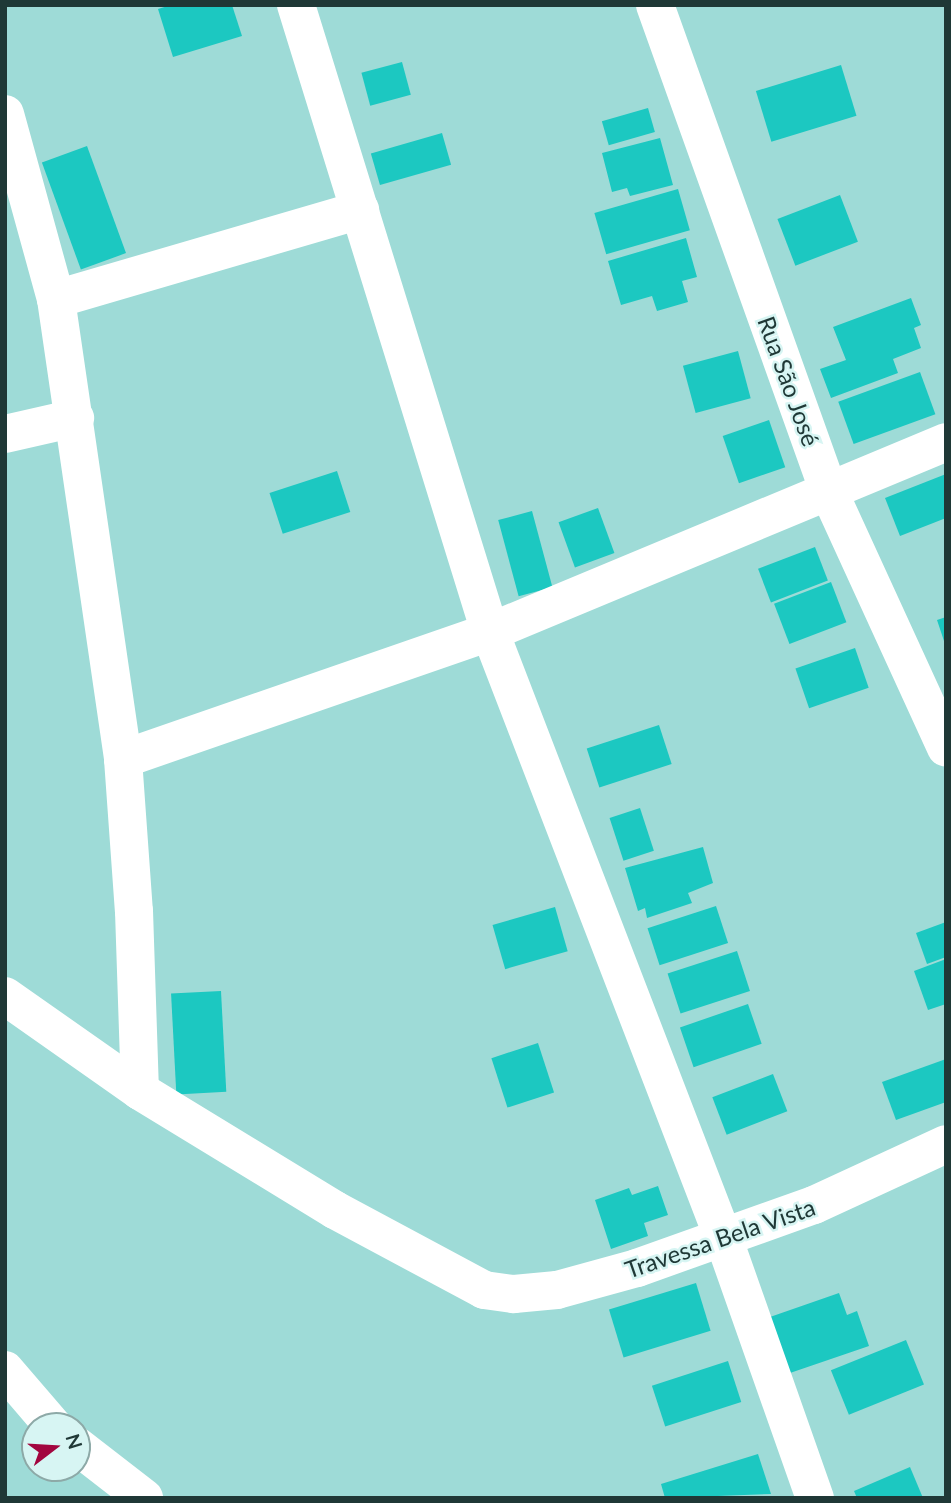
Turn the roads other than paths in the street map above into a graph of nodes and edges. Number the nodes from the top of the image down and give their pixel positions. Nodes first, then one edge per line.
1 (296, 5) edge
2 (655, 5) edge
3 (5, 114) edge
4 (360, 210) junction
5 (56, 299) junction
6 (75, 418) junction
7 (5, 434) edge
8 (946, 442) edge
9 (829, 492) junction
10 (490, 632) junction
11 (946, 747) edge
12 (123, 759) junction
13 (5, 996) edge
14 (140, 1091) junction
15 (946, 1144) edge
16 (723, 1237) junction
17 (5, 1370) edge
18 (41, 1412) edge
19 (91, 1457) edge
20 (144, 1498) edge
21 (815, 1498) edge

1 - 4 street
2 - 9 street, Rua São José
3 - 5 street
4 - 5 street
4 - 10 street
5 - 6 street
6 - 7 street
6 - 12 street
8 - 9 street
9 - 10 street
9 - 11 street, Rua São José
10 - 12 street
10 - 16 street
12 - 14 street
13 - 14 street
14 - 16 street, Travessa Bela Vista
15 - 16 street, Travessa Bela Vista
16 - 21 street
17 - 18 street
19 - 20 street

